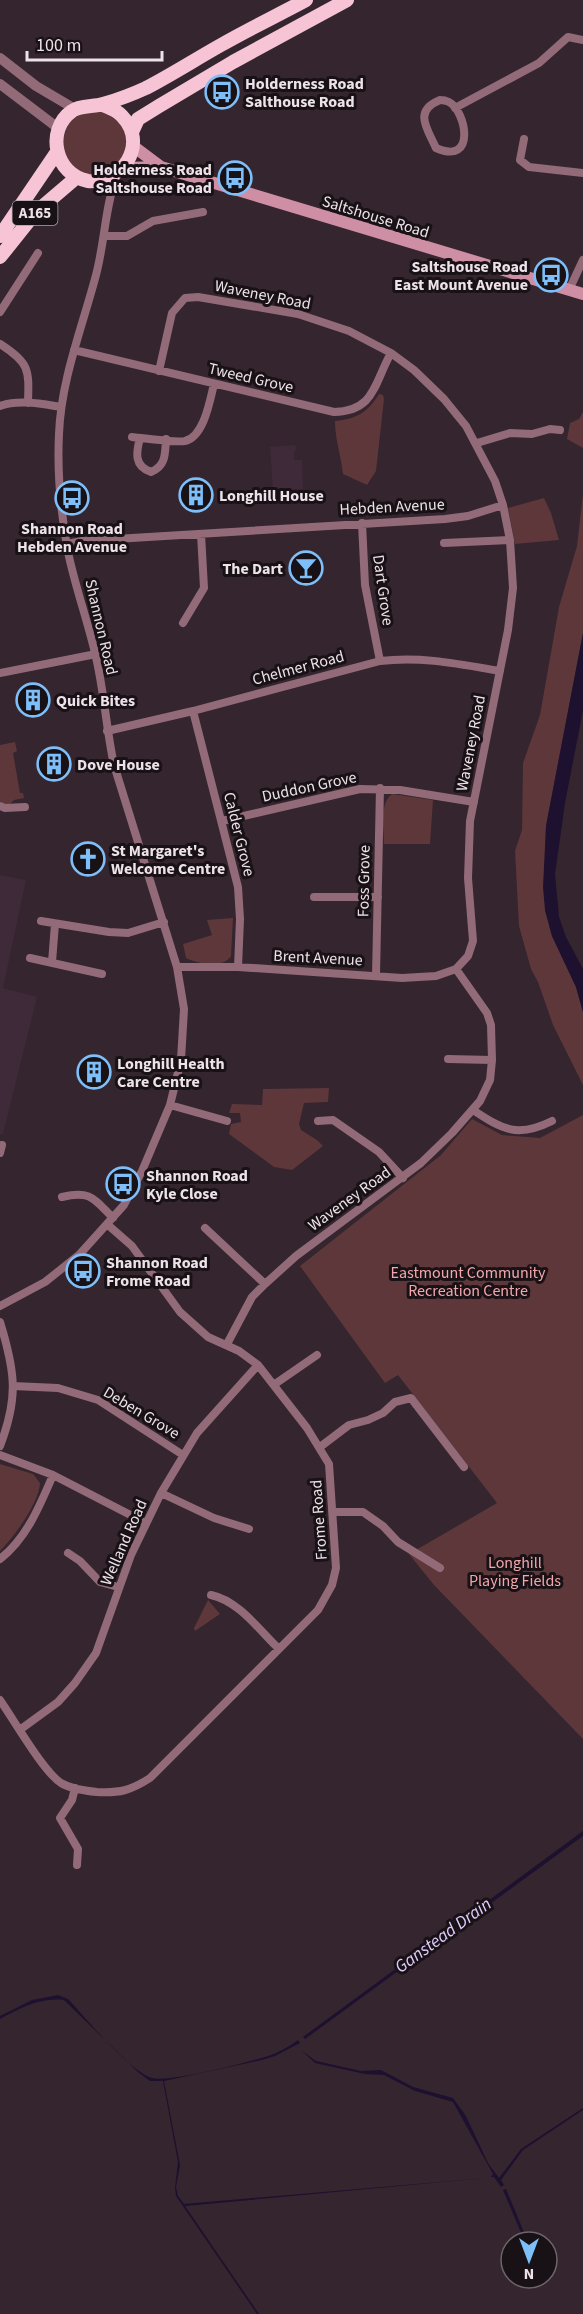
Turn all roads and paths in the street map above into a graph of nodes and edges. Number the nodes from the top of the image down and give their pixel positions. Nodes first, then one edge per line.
1 (306, 0) edge
2 (347, 0) edge
3 (583, 40) edge
4 (0, 58) edge
5 (0, 84) edge
6 (103, 105) junction
7 (455, 108) junction
8 (75, 109) junction
9 (58, 128) junction
10 (132, 139) junction
11 (524, 139) dead end
12 (57, 152) junction
13 (161, 167) junction
14 (120, 171) junction
15 (583, 173) edge
16 (77, 177) junction
17 (97, 181) junction
18 (107, 203) junction
19 (197, 210) dead end
20 (0, 236) edge
21 (105, 236) junction
22 (38, 253) dead end
23 (0, 257) edge
24 (583, 260) edge
25 (569, 290) junction
26 (583, 294) edge
27 (0, 312) edge
28 (0, 344) edge
29 (74, 350) junction
30 (391, 353) junction
31 (159, 371) junction
32 (214, 384) junction
33 (28, 403) junction
34 (0, 406) edge
35 (61, 406) junction
36 (560, 430) dead end
37 (166, 439) junction
38 (477, 443) junction
39 (503, 505) junction
40 (362, 523) junction
41 (201, 534) junction
42 (510, 540) junction
43 (444, 543) dead end
44 (67, 544) junction
45 (183, 624) dead end
46 (96, 654) junction
47 (380, 662) junction
48 (500, 672) junction
49 (0, 674) edge
50 (193, 711) junction
51 (107, 731) junction
52 (380, 788) junction
53 (474, 802) junction
54 (0, 806) edge
55 (25, 807) dead end
56 (222, 821) junction
57 (314, 897) dead end
58 (378, 897) junction
59 (41, 921) dead end
60 (164, 922) junction
61 (56, 924) junction
62 (30, 958) dead end
63 (52, 962) junction
64 (177, 967) junction
65 (238, 967) junction
66 (456, 969) junction
67 (102, 974) dead end
68 (376, 975) junction
69 (448, 1059) dead end
70 (492, 1060) junction
71 (170, 1106) junction
72 (473, 1110) junction
73 (227, 1121) dead end
74 (318, 1121) dead end
75 (552, 1121) dead end
76 (403, 1178) junction
77 (62, 1197) dead end
78 (110, 1221) junction
79 (205, 1228) dead end
80 (265, 1284) junction
81 (0, 1306) edge
82 (0, 1322) edge
83 (227, 1344) junction
84 (317, 1355) dead end
85 (258, 1365) junction
86 (275, 1384) junction
87 (14, 1386) junction
88 (0, 1446) edge
89 (320, 1447) junction
90 (0, 1455) edge
91 (183, 1455) junction
92 (464, 1467) dead end
93 (54, 1475) junction
94 (161, 1492) junction
95 (333, 1512) junction
96 (146, 1522) junction
97 (249, 1528) dead end
98 (68, 1553) dead end
99 (0, 1559) edge
100 (440, 1568) dead end
101 (118, 1587) junction
102 (211, 1595) dead end
103 (279, 1649) junction
104 (0, 1700) edge
105 (21, 1729) junction
106 (75, 1788) junction
107 (77, 1865) dead end

1 - 6 highway
2 - 10 highway
3 - 7 street
4 - 8 street
5 - 9 street
6 - 8 highway
6 - 10 highway
7 - 7 street
8 - 9 highway
9 - 12 highway
10 - 13 main road, Saltshouse Road
10 - 14 highway
11 - 15 street
12 - 16 highway
12 - 20 highway, A165
13 - 14 main road, Saltshouse Road
13 - 25 main road, Saltshouse Road
14 - 17 highway
14 - 18 street, Shannon Road
16 - 17 highway
16 - 23 highway, A165
17 - 18 street, Shannon Road
18 - 21 street, Shannon Road
19 - 21 street
21 - 29 street, Shannon Road
22 - 27 street
24 - 25 street
25 - 26 main road, Saltshouse Road
28 - 33 street
29 - 31 street, Tweed Grove
29 - 35 street, Shannon Road
30 - 31 street, Waveney Road
30 - 32 street, Tweed Grove
30 - 38 street, Waveney Road
31 - 32 street, Tweed Grove
32 - 37 street
33 - 34 street
33 - 35 street
35 - 44 street, Shannon Road
36 - 38 street
37 - 37 street
38 - 39 street, Waveney Road
39 - 40 street, Hebden Avenue
39 - 42 street, Waveney Road
40 - 41 street, Hebden Avenue
40 - 47 street, Dart Grove
41 - 44 street, Hebden Avenue
41 - 45 street
42 - 43 street
42 - 48 street, Waveney Road
44 - 46 street, Shannon Road
46 - 49 street
46 - 51 street, Shannon Road
47 - 48 street, Chelmer Road
47 - 50 street, Chelmer Road
48 - 53 street, Waveney Road
50 - 51 street, Chelmer Road
50 - 56 street, Calder Grove
51 - 60 street, Shannon Road
52 - 53 street, Duddon Grove
52 - 56 street, Duddon Grove
52 - 58 street, Foss Grove
53 - 66 street, Waveney Road
54 - 55 street
56 - 65 street, Calder Grove
57 - 58 street
58 - 68 street, Foss Grove
59 - 61 street
60 - 61 street
60 - 64 street, Shannon Road
61 - 63 street
62 - 63 street
63 - 67 street
64 - 65 street, Brent Avenue
64 - 71 street, Shannon Road
65 - 68 street, Brent Avenue
66 - 68 street, Brent Avenue
66 - 70 street, Waveney Road
69 - 70 street
70 - 72 street, Waveney Road
71 - 73 street
71 - 78 street, Shannon Road
72 - 75 street
72 - 76 street, Waveney Road
74 - 76 street
76 - 80 street, Waveney Road
77 - 78 street, Frome Road
78 - 81 street, Shannon Road
78 - 83 street, Frome Road
79 - 80 street
80 - 83 street, Waveney Road
82 - 87 street
83 - 85 street, Frome Road
84 - 86 street
85 - 86 street, Frome Road
85 - 91 street, Welland Road
86 - 89 street, Frome Road
87 - 88 street
87 - 91 street, Deben Grove
89 - 92 street
89 - 95 street, Frome Road
90 - 93 street
91 - 94 street, Welland Road
93 - 96 street
93 - 99 street
94 - 96 street, Welland Road
94 - 97 street
95 - 100 street
95 - 103 street, Frome Road
96 - 101 street, Welland Road
98 - 101 street
101 - 105 street, Welland Road
102 - 103 street
103 - 106 street, Frome Road
104 - 105 street, Frome Road
105 - 106 street, Frome Road
106 - 107 street

